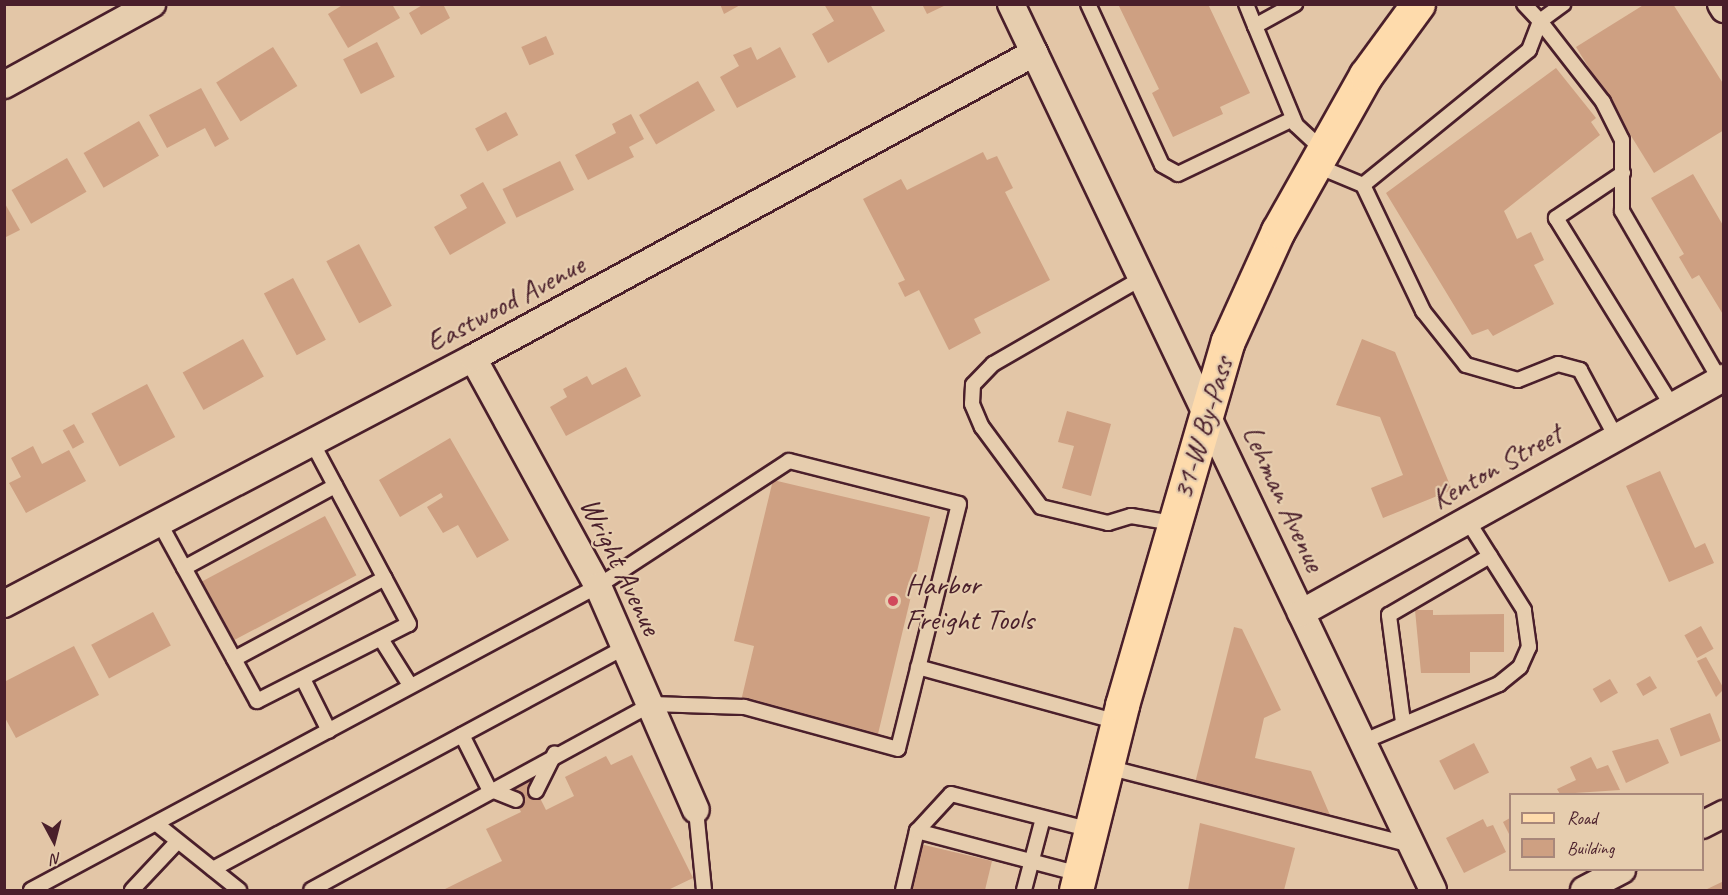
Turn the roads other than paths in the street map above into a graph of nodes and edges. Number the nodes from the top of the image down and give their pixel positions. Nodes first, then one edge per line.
1 (152, 4) edge
2 (1088, 4) edge
3 (1246, 4) edge
4 (1295, 4) edge
5 (1524, 4) edge
6 (1563, 4) edge
7 (1721, 4) edge
8 (1019, 7) edge
9 (1412, 7) edge
10 (1724, 9) edge
11 (1540, 21) junction
12 (1256, 26) junction
13 (1034, 53) junction
14 (4, 85) edge
15 (1293, 119) junction
16 (1319, 158) junction
17 (1623, 173) junction
18 (1363, 185) junction
19 (1142, 278) junction
20 (473, 358) junction
21 (1722, 379) edge
22 (1672, 406) junction
23 (1205, 409) junction
24 (1616, 437) junction
25 (312, 442) junction
26 (335, 486) junction
27 (1467, 520) junction
28 (159, 522) junction
29 (1173, 523) junction
30 (1490, 556) junction
31 (184, 568) junction
32 (385, 578) junction
33 (598, 586) junction
34 (4, 604) edge
35 (1301, 613) junction
36 (381, 639) junction
37 (625, 647) junction
38 (234, 658) junction
39 (918, 667) junction
40 (303, 679) junction
41 (410, 685) junction
42 (652, 704) junction
43 (1118, 722) junction
44 (1403, 722) junction
45 (329, 731) junction
46 (462, 735) junction
47 (1362, 742) junction
48 (555, 753) junction
49 (1107, 767) junction
50 (489, 789) junction
51 (536, 791) dead end
52 (516, 800) dead end
53 (696, 810) joint
54 (1724, 814) edge
55 (1043, 818) junction
56 (1704, 824) edge
57 (158, 825) junction
58 (1091, 830) junction
59 (917, 831) junction
60 (177, 842) junction
61 (1411, 845) junction
62 (1032, 861) junction
63 (213, 870) junction
64 (1620, 871) edge
65 (1078, 882) edge
66 (31, 891) edge
67 (132, 891) edge
68 (239, 891) edge
69 (311, 891) edge
70 (704, 891) edge
71 (903, 891) edge
72 (1024, 891) edge
73 (1433, 891) edge
74 (1584, 891) edge

1 - 14 street
2 - 15 lane
3 - 12 lane
4 - 12 lane
5 - 11 lane
6 - 11 lane
7 - 10 street
8 - 13 street, Lehman Avenue
9 - 16 main road, 31-W By-Pass
11 - 17 lane
11 - 18 lane
12 - 15 lane
13 - 19 street, Lehman Avenue
13 - 20 street, Eastwood Avenue
15 - 16 lane
16 - 18 lane
16 - 23 main road, 31-W By-Pass
17 - 21 lane
17 - 22 lane
18 - 24 lane
19 - 23 street, Lehman Avenue
19 - 29 lane
20 - 25 street, Eastwood Avenue
20 - 33 street, Wright Avenue
21 - 22 street, Kenton Street
22 - 24 street, Kenton Street
23 - 29 main road, 31-W By-Pass
23 - 35 street, Lehman Avenue
24 - 27 street, Kenton Street
25 - 26 lane
25 - 28 street, Eastwood Avenue
26 - 31 lane
26 - 32 lane
27 - 30 lane
27 - 35 street, Kenton Street
28 - 31 lane
28 - 34 street, Eastwood Avenue
29 - 43 main road, 31-W By-Pass
30 - 44 lane
30 - 44 lane
31 - 38 lane
32 - 36 lane
32 - 38 lane
33 - 37 street, Wright Avenue
33 - 39 lane
33 - 41 lane
35 - 47 street, Lehman Avenue
36 - 40 lane
36 - 41 lane
37 - 42 street, Wright Avenue
37 - 46 lane
38 - 40 lane
39 - 42 lane
39 - 43 lane
40 - 45 lane
41 - 45 lane
42 - 48 lane
42 - 53 street, Wright Avenue
43 - 49 main road, 31-W By-Pass
44 - 47 lane
45 - 57 lane
46 - 50 lane
46 - 63 lane
47 - 61 street, Lehman Avenue
48 - 50 lane
48 - 51 lane
49 - 58 main road, 31-W By-Pass
49 - 61 lane
50 - 52 lane
50 - 69 lane
53 - 70 lane
54 - 56 street
55 - 58 lane
55 - 59 lane
55 - 62 lane
57 - 60 lane
57 - 66 lane
58 - 65 main road, 31-W By-Pass
59 - 62 lane
59 - 71 lane
60 - 63 lane
60 - 67 lane
61 - 73 street, Lehman Avenue
62 - 65 lane
62 - 72 lane
63 - 68 lane
64 - 74 street

